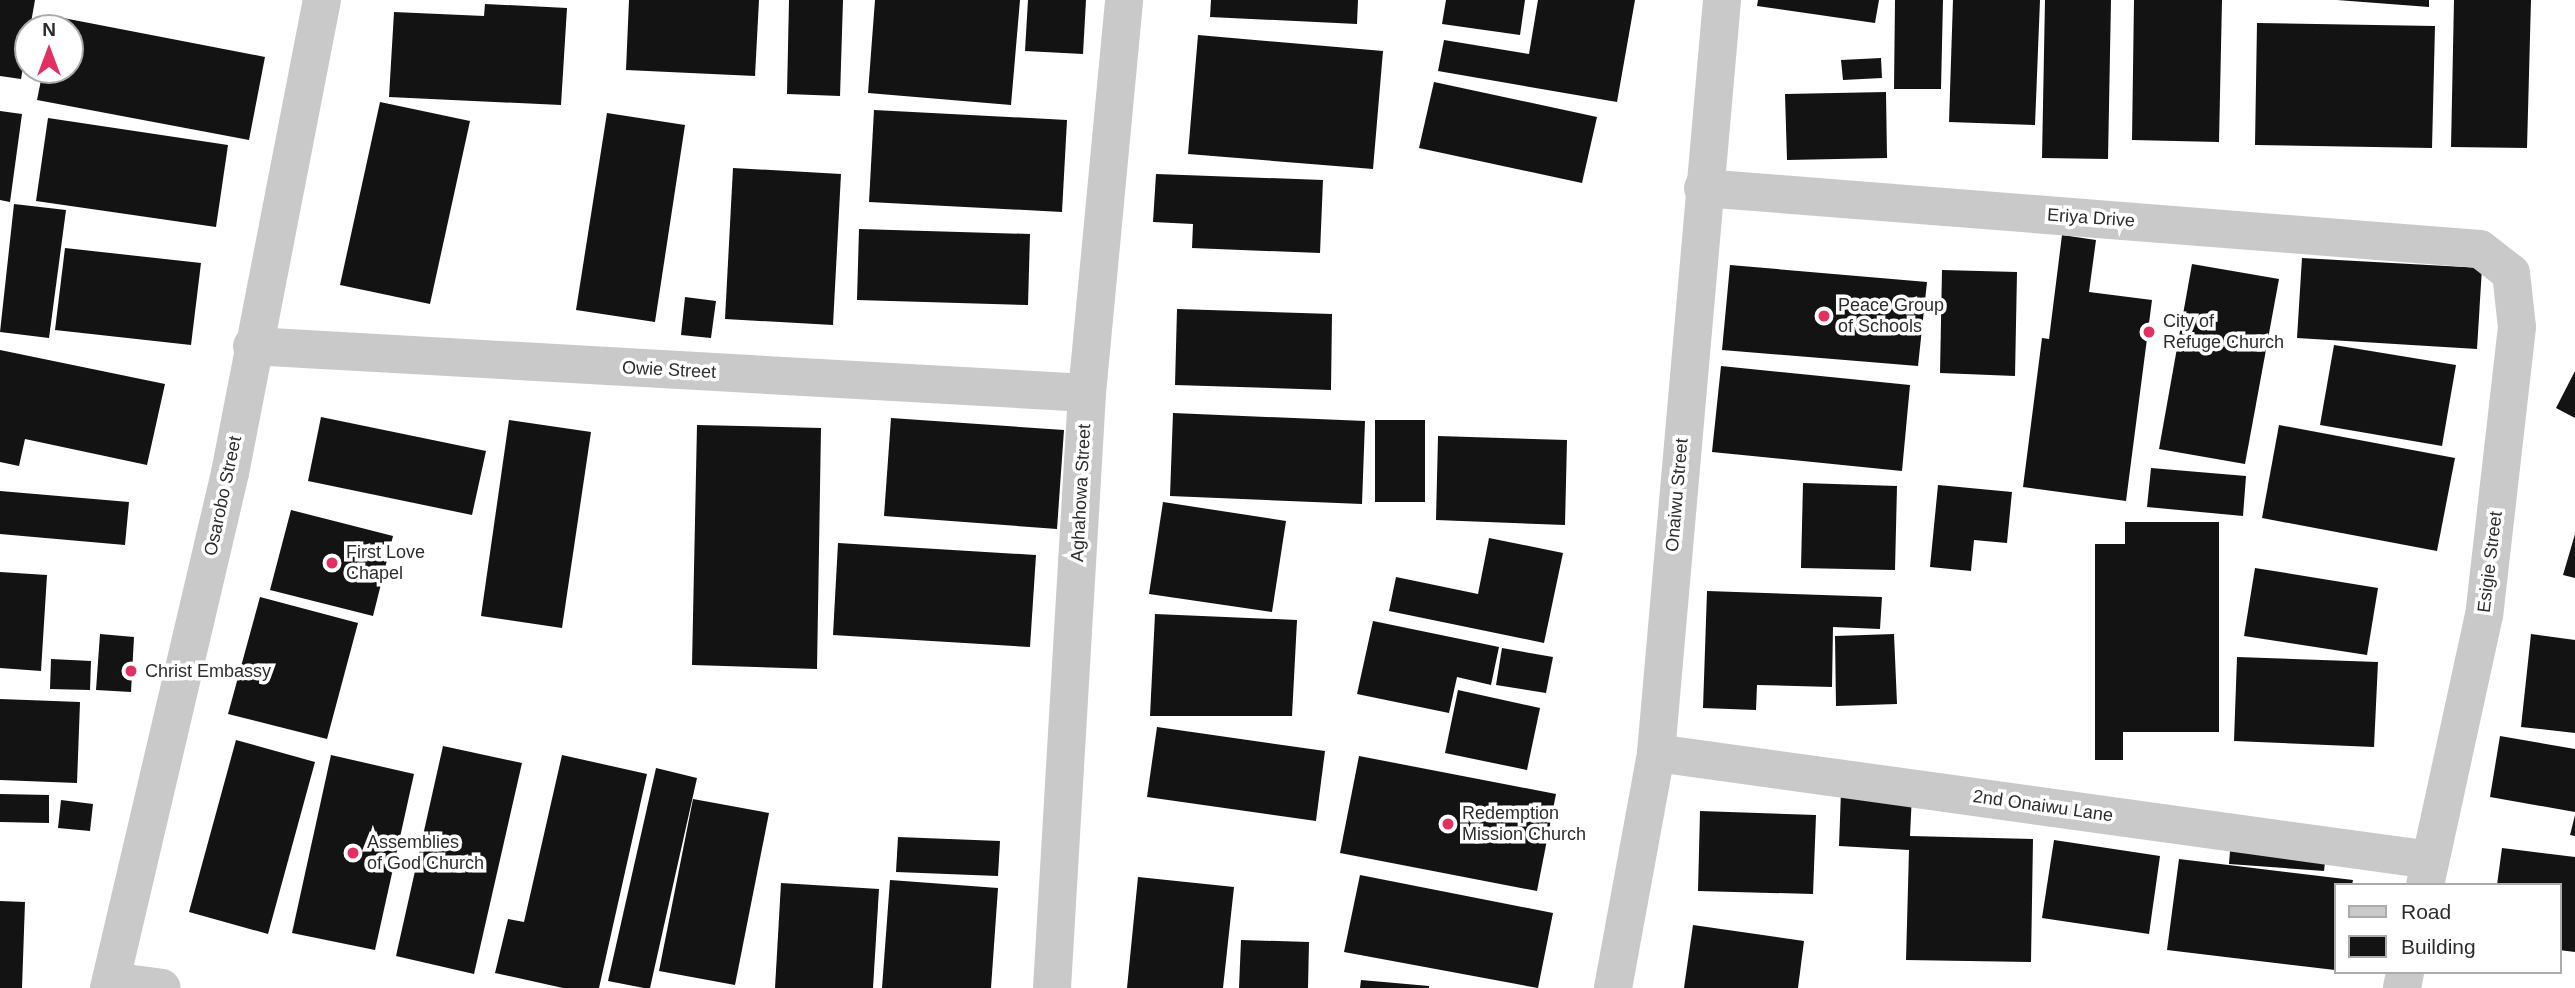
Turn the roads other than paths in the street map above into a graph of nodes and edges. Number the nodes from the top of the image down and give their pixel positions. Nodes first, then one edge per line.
1 (322, 0) edge
2 (1124, 0) edge
3 (1722, 0) edge
4 (1703, 188) junction
5 (2480, 249) joint
6 (252, 346) junction
7 (1087, 393) junction
8 (1656, 753) junction
9 (2427, 872) edge
10 (110, 984) edge
11 (162, 988) edge
12 (1052, 988) edge
13 (1613, 988) edge

1 - 6 street, Osarobo Street
2 - 7 street, Aghahowa Street
3 - 4 street, Onaiwu Street
4 - 5 street, Eriya Drive
4 - 8 street, Onaiwu Street
5 - 9 street, Esigie Street
6 - 7 street, Owie Street
6 - 10 street, Osarobo Street
7 - 12 street, Aghahowa Street
8 - 9 street, 2nd Onaiwu Lane
8 - 13 street, Onaiwu Street
10 - 11 street

